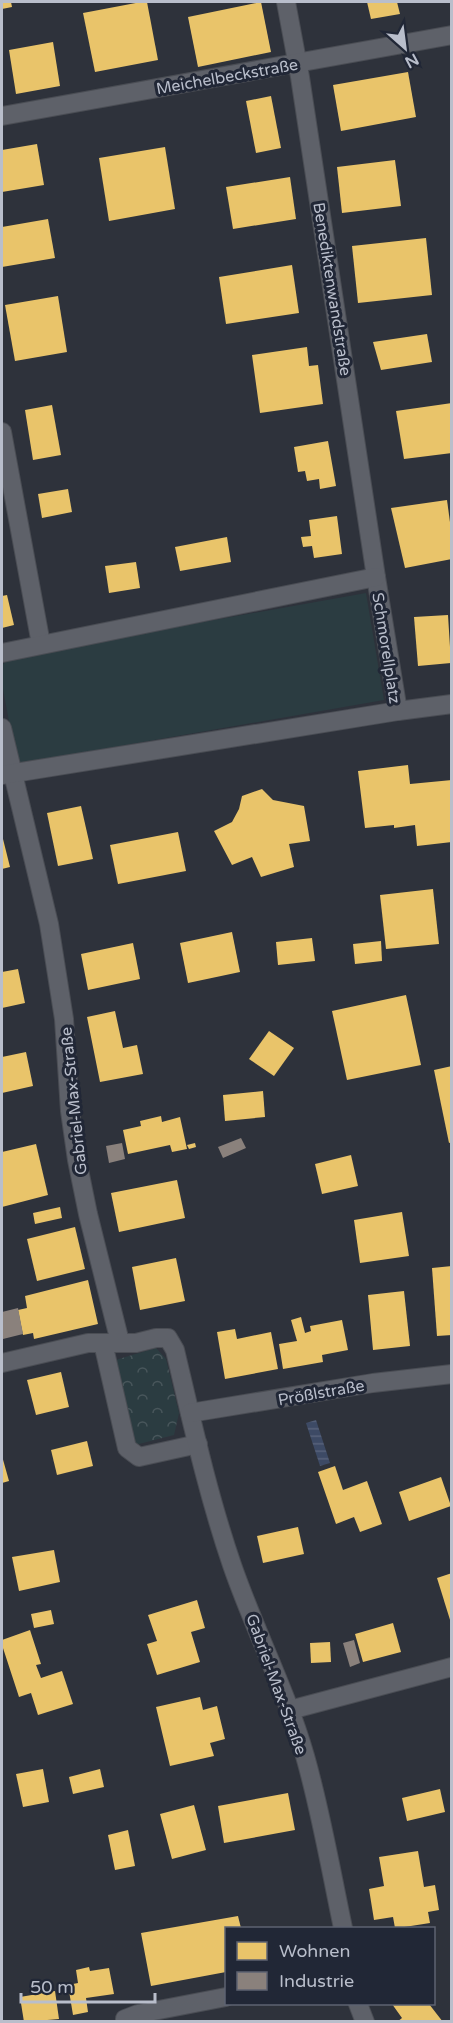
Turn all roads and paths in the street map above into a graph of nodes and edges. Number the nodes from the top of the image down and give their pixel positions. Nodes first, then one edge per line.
1 (286, 2) edge
2 (452, 35) edge
3 (298, 63) junction
4 (2, 116) edge
5 (2, 432) edge
6 (376, 577) junction
7 (40, 644) junction
8 (2, 653) edge
9 (452, 704) edge
10 (398, 711) junction
11 (2, 728) edge
12 (7, 774) edge
13 (111, 1342) junction
14 (2, 1363) edge
15 (452, 1374) edge
16 (190, 1413) junction
17 (198, 1444) junction
18 (452, 1667) edge
19 (290, 1710) junction
20 (343, 1927) edge
21 (225, 1997) edge
22 (358, 2005) edge
23 (125, 2022) edge
24 (365, 2022) edge

1 - 3 street, Benediktenwandstraße
2 - 3 street, Meichelbeckstraße
3 - 4 street, Meichelbeckstraße
3 - 6 street, Benediktenwandstraße
5 - 7 street
6 - 7 street, Schmorellplatz
6 - 10 street, Schmorellplatz
7 - 8 street, Schmorellplatz
9 - 10 street
10 - 12 street, Schmorellplatz
11 - 12 street
12 - 13 street, Gabriel-Max-Straße
13 - 14 street
13 - 16 street, Gabriel-Max-Straße
13 - 17 street, Gabriel-Max-Straße
15 - 16 street, Prößlstraße
16 - 17 street, Gabriel-Max-Straße
17 - 19 street, Gabriel-Max-Straße
18 - 19 street
19 - 20 street, Gabriel-Max-Straße
21 - 23 street
22 - 24 street

